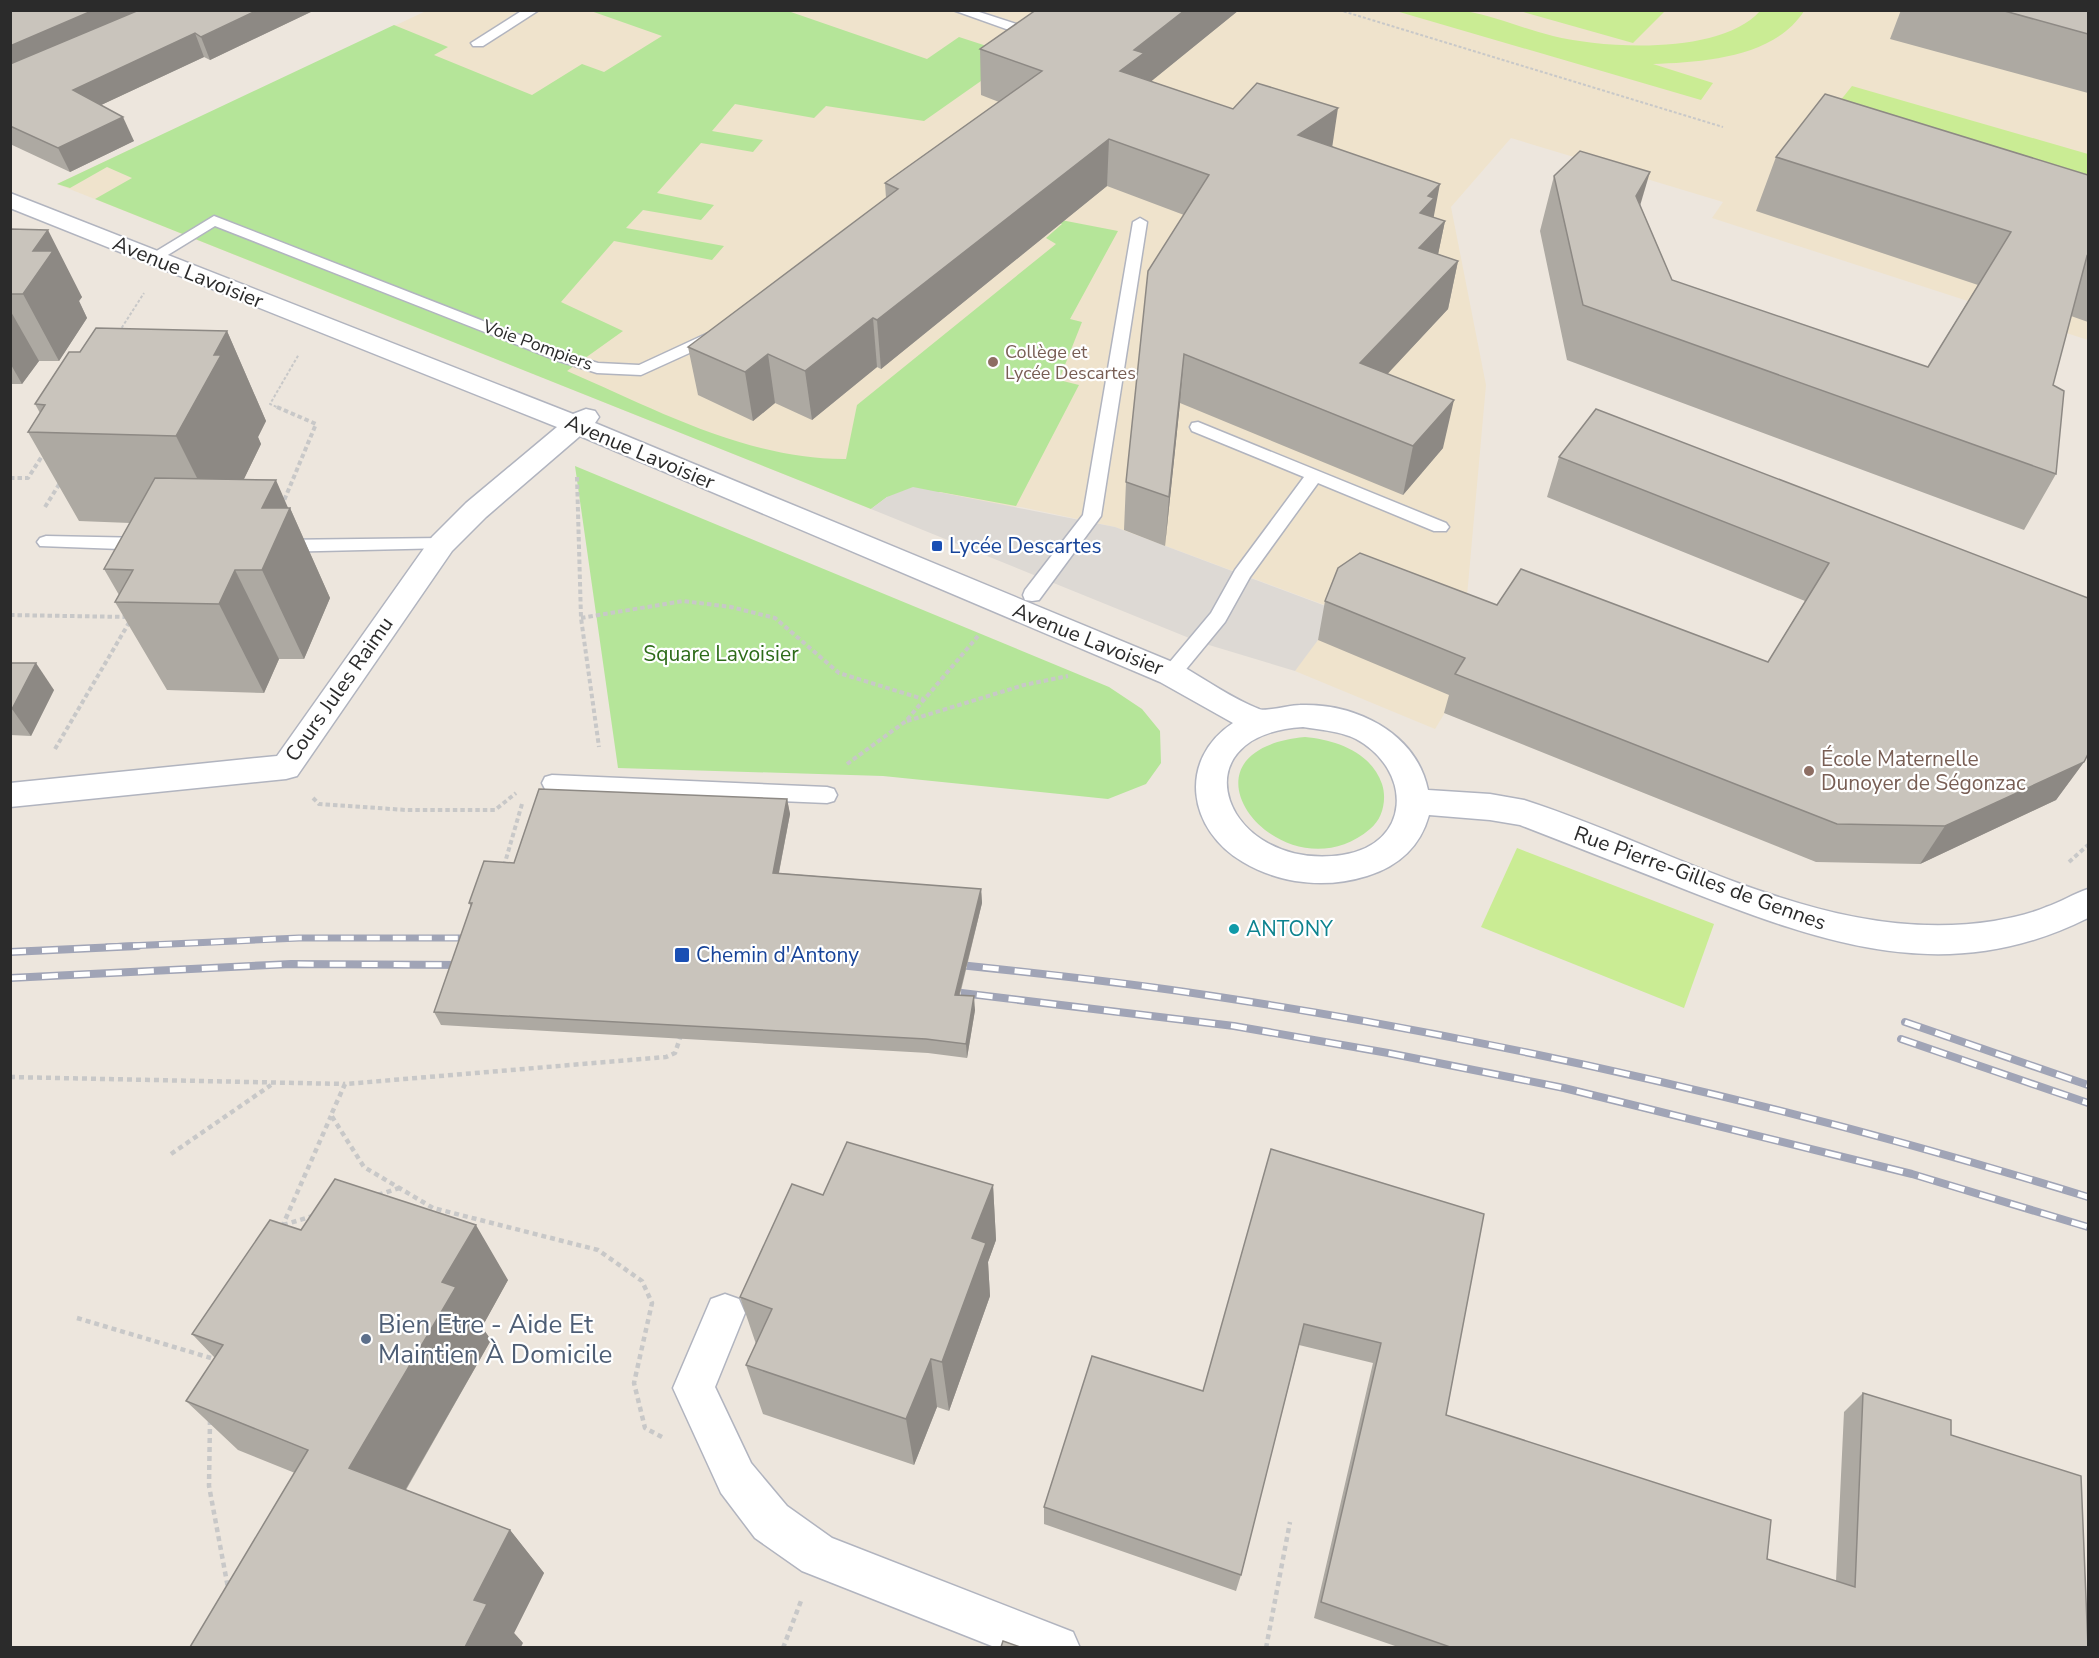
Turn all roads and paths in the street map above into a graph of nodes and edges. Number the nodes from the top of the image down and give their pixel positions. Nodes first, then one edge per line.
1 (533, 10) edge
2 (959, 10) edge
3 (1339, 10) edge
4 (1057, 42) edge
5 (478, 43) dead end
6 (1723, 127) dead end
7 (10, 200) edge
8 (56, 220) junction
9 (1140, 222) dead end
10 (29, 233) edge
11 (158, 260) junction
12 (316, 323) junction
13 (726, 327) edge
14 (114, 342) edge
15 (581, 421) junction
16 (1198, 427) dead end
17 (50, 445) edge
18 (67, 474) edge
19 (1314, 476) junction
20 (10, 478) edge
21 (41, 513) edge
22 (1440, 527) dead end
23 (46, 542) dead end
24 (161, 544) edge
25 (442, 544) junction
26 (266, 546) joint
27 (1032, 595) dead end
28 (1005, 605) junction
29 (10, 615) edge
30 (581, 618) junction
31 (1141, 661) junction
32 (1171, 674) junction
33 (923, 699) junction
34 (906, 721) junction
35 (1260, 724) junction
36 (286, 767) junction
37 (552, 783) dead end
38 (598, 784) junction
39 (525, 793) dead end
40 (19, 794) edge
41 (827, 795) joint
42 (1415, 801) junction
43 (495, 810) dead end
44 (2088, 845) edge
45 (2065, 865) dead end
46 (501, 876) edge
47 (2084, 911) edge
48 (683, 1027) edge
49 (10, 1077) edge
50 (272, 1084) junction
51 (345, 1084) junction
52 (331, 1115) junction
53 (171, 1154) dead end
54 (399, 1188) junction
55 (368, 1198) edge
56 (315, 1215) edge
57 (283, 1226) junction
58 (278, 1235) edge
59 (725, 1313) dead end
60 (77, 1318) dead end
61 (216, 1349) edge
62 (212, 1358) junction
63 (211, 1370) edge
64 (210, 1416) edge
65 (665, 1439) dead end
66 (1290, 1522) dead end
67 (229, 1599) edge
68 (1057, 1647) edge
69 (1266, 1647) edge

1 - 5 lane
2 - 4 lane
3 - 6 path
7 - 8 street, Avenue Lavoisier
8 - 10 street
8 - 11 street, Avenue Lavoisier
9 - 27 lane
11 - 12 street, Avenue Lavoisier
11 - 13 lane, Voie Pompiers
11 - 14 path
12 - 15 street, Avenue Lavoisier
12 - 26 path
15 - 25 street, Cours Jules Raimu
15 - 28 street, Avenue Lavoisier
15 - 30 path
16 - 19 lane
17 - 20 path
18 - 21 path
19 - 22 lane
19 - 32 lane
23 - 24 lane
25 - 26 lane
25 - 36 street, Cours Jules Raimu
28 - 31 street, Avenue Lavoisier
28 - 33 path
29 - 40 path
30 - 33 path
30 - 38 path
31 - 32 street, Avenue Lavoisier
31 - 34 path
32 - 35 street, Avenue Lavoisier
33 - 34 path
34 - 41 path
35 - 42 street
35 - 42 street
36 - 40 street, Cours Jules Raimu
36 - 43 path
37 - 38 lane
38 - 41 lane
39 - 46 path
42 - 47 street, Rue Pierre-Gilles de Gennes
44 - 45 path
48 - 51 path
49 - 50 path
50 - 51 path
50 - 53 path
51 - 52 path
52 - 54 path
52 - 57 path
54 - 55 path
54 - 65 path
56 - 57 path
57 - 58 path
59 - 68 street
60 - 62 path
61 - 62 path
62 - 63 path
64 - 67 path
66 - 69 path

